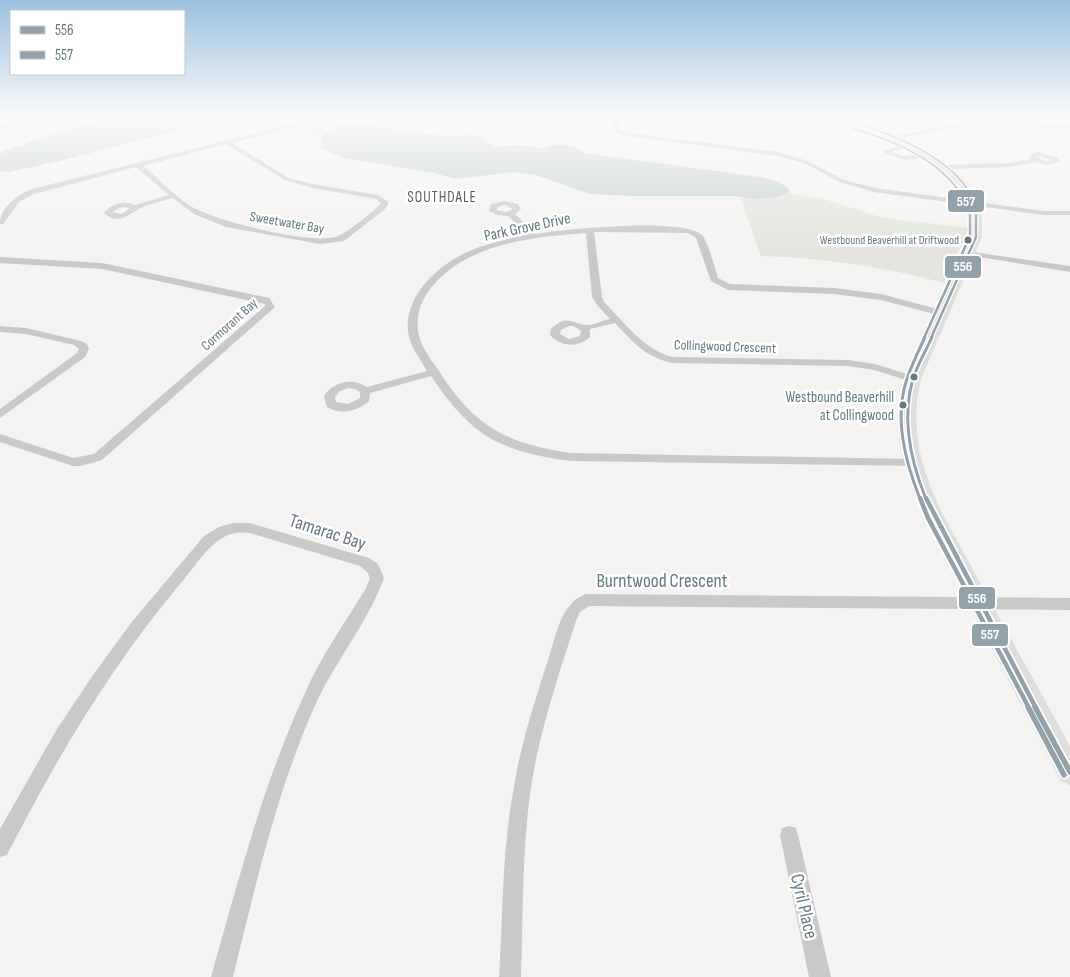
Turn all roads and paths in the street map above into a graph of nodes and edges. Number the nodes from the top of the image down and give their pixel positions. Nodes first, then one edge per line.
1 (151, 162) edge
2 (258, 162) edge
3 (805, 162) edge
4 (938, 162) edge
5 (1028, 162) edge
6 (138, 165) junction
7 (946, 167) junction
8 (173, 196) junction
9 (975, 204) junction
10 (135, 207) dead end
11 (1070, 213) edge
12 (510, 214) dead end
13 (0, 222) edge
14 (590, 230) junction
15 (533, 236) junction
16 (968, 254) junction
17 (0, 260) edge
18 (1070, 269) edge
19 (942, 313) junction
20 (616, 320) junction
21 (584, 328) dead end
22 (0, 329) edge
23 (434, 372) junction
24 (913, 379) junction
25 (365, 391) dead end
26 (0, 414) edge
27 (0, 438) edge
28 (912, 463) junction
29 (979, 603) junction
30 (1070, 604) edge
31 (1070, 772) edge
32 (789, 835) dead end
33 (0, 848) edge
34 (222, 977) edge
35 (510, 977) edge
36 (820, 977) edge

1 - 6 street
2 - 8 street, Sweetwater Bay
3 - 9 street
4 - 7 street
5 - 7 street
6 - 8 street, Sweetwater Bay
6 - 13 street
7 - 9 street
8 - 10 street
9 - 11 street
9 - 16 street
12 - 15 street
14 - 15 street, Park Grove Drive
14 - 19 street, Park Grove Drive
14 - 20 street, Collingwood Crescent
15 - 23 street, Park Grove Drive
16 - 18 street
16 - 19 street
17 - 27 street, Cormorant Bay
19 - 24 street
20 - 21 street
20 - 24 street, Collingwood Crescent
22 - 26 street
23 - 25 street
23 - 28 street, Park Grove Drive
24 - 28 street
28 - 29 street
29 - 30 street, Burntwood Crescent
29 - 31 street
29 - 35 street, Burntwood Crescent
32 - 36 street, Cyril Place
33 - 34 street, Tamarac Bay

